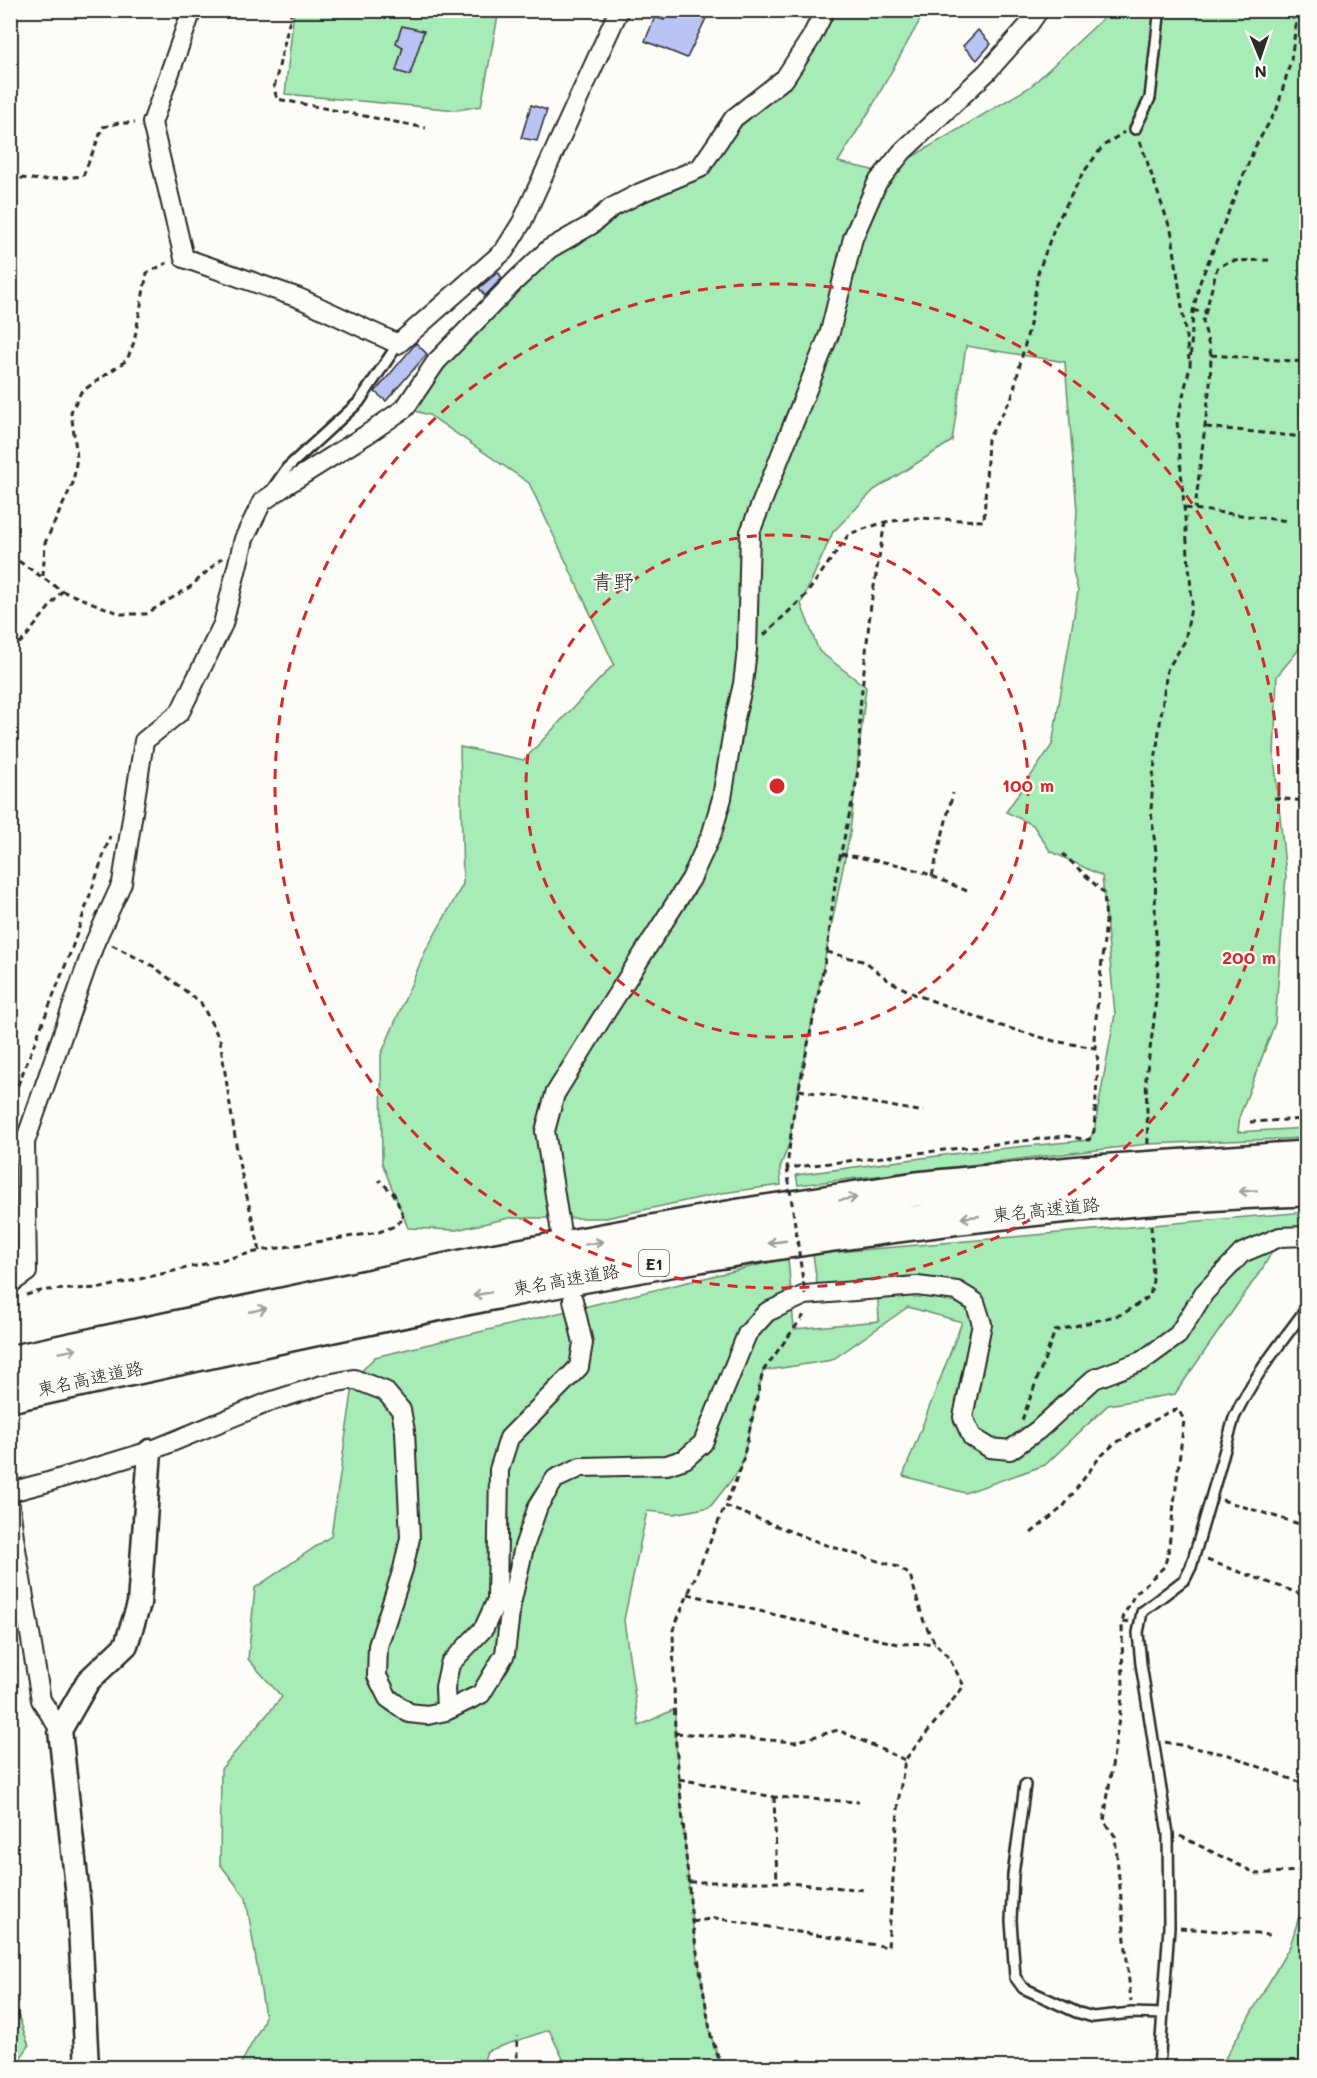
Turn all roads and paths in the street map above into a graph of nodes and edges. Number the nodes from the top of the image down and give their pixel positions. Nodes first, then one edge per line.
1 (192, 10) edge
2 (292, 10) edge
3 (619, 10) edge
4 (825, 10) edge
5 (1039, 10) edge
6 (1161, 10) edge
7 (1290, 10) edge
8 (152, 123) junction
9 (426, 128) dead end
10 (1135, 129) junction
11 (10, 177) edge
12 (184, 258) junction
13 (1269, 260) dead end
14 (1193, 311) junction
15 (1206, 311) junction
16 (398, 344) junction
17 (1211, 355) junction
18 (1306, 362) edge
19 (1190, 366) junction
20 (1206, 427) junction
21 (1303, 437) dead end
22 (262, 502) junction
23 (1185, 508) junction
24 (1195, 509) junction
25 (1288, 521) dead end
26 (885, 522) junction
27 (244, 539) junction
28 (10, 555) edge
29 (43, 576) junction
30 (62, 591) junction
31 (10, 648) edge
32 (747, 650) junction
33 (953, 793) dead end
34 (1274, 798) dead end
35 (1306, 801) edge
36 (111, 835) dead end
37 (841, 854) junction
38 (1063, 854) dead end
39 (933, 876) junction
40 (967, 891) dead end
41 (98, 937) junction
42 (827, 952) junction
43 (1096, 1048) junction
44 (799, 1090) junction
45 (10, 1105) edge
46 (924, 1112) dead end
47 (1306, 1119) edge
48 (1250, 1122) dead end
49 (1148, 1144) dead end
50 (1306, 1158) edge
51 (787, 1168) junction
52 (379, 1180) dead end
53 (1306, 1189) edge
54 (1151, 1223) dead end
55 (561, 1233) dead end
56 (1306, 1236) edge
57 (260, 1251) junction
58 (17, 1290) edge
59 (805, 1295) junction
60 (573, 1300) dead end
61 (1306, 1310) edge
62 (10, 1363) edge
63 (10, 1395) edge
64 (1010, 1450) junction
65 (150, 1451) junction
66 (10, 1492) edge
67 (1211, 1496) junction
68 (10, 1506) edge
69 (725, 1506) junction
70 (1306, 1526) edge
71 (1031, 1533) dead end
72 (1194, 1556) junction
73 (687, 1593) junction
74 (1306, 1596) edge
75 (1142, 1612) junction
76 (1122, 1623) junction
77 (935, 1643) junction
78 (446, 1712) junction
79 (60, 1730) junction
80 (675, 1733) junction
81 (1154, 1740) junction
82 (905, 1760) junction
83 (680, 1779) junction
84 (1025, 1785) dead end
85 (1306, 1785) edge
86 (774, 1797) junction
87 (859, 1802) dead end
88 (1168, 1834) junction
89 (1298, 1871) dead end
90 (689, 1882) junction
91 (777, 1882) junction
92 (865, 1890) dead end
93 (692, 1922) junction
94 (1169, 1927) junction
95 (1271, 1935) dead end
96 (1132, 2013) junction
97 (1163, 2014) junction
98 (517, 2036) dead end
99 (87, 2067) edge
100 (517, 2067) edge
101 (722, 2067) edge
102 (1159, 2067) edge

1 - 8 street
2 - 9 path
3 - 16 street
4 - 22 street
5 - 32 street
6 - 10 lane
7 - 14 path
8 - 11 path
8 - 12 street
10 - 19 path
10 - 26 path
12 - 16 street
12 - 29 path
13 - 15 path
14 - 15 path
14 - 19 path
15 - 17 path
16 - 22 lane
17 - 18 path
17 - 20 path
19 - 23 path
20 - 21 path
20 - 24 path
22 - 27 street
23 - 24 path
23 - 49 path
24 - 25 path
26 - 32 path
26 - 37 path
27 - 30 path
27 - 41 street
28 - 29 path
29 - 30 path
30 - 31 path
32 - 55 street
33 - 39 path
34 - 35 path
36 - 45 path
37 - 39 path
37 - 42 path
38 - 43 path
39 - 40 path
41 - 57 path
41 - 58 street
42 - 43 path
42 - 44 path
43 - 51 path
44 - 46 path
44 - 51 path
47 - 48 path
62 -> 50 highway, 東名高速道路 / E1
51 - 59 path, bridge
52 - 57 path
53 -> 63 highway, 東名高速道路 / E1
54 - 64 path
56 - 64 street
57 - 58 path
59 - 64 street
59 - 69 path
59 - 78 street
60 - 78 street
61 - 67 lane
65 - 66 street
65 - 78 street
65 - 79 street
67 - 70 path
67 - 72 lane
68 - 79 street
69 - 73 path
69 - 77 path
71 - 76 path
72 - 74 path
72 - 75 lane
73 - 77 path
73 - 80 path
75 - 76 path
75 - 81 lane
76 - 96 path
77 - 82 path
79 - 99 street
80 - 82 path
80 - 83 path
81 - 85 path
81 - 88 lane
82 - 93 path
83 - 86 path
83 - 90 path
84 - 96 lane
86 - 87 path
86 - 91 path
88 - 89 path
88 - 94 lane
90 - 91 path
90 - 93 path
91 - 92 path
93 - 101 path
94 - 95 path
94 - 97 lane
96 - 97 lane
97 - 102 lane
98 - 100 path

